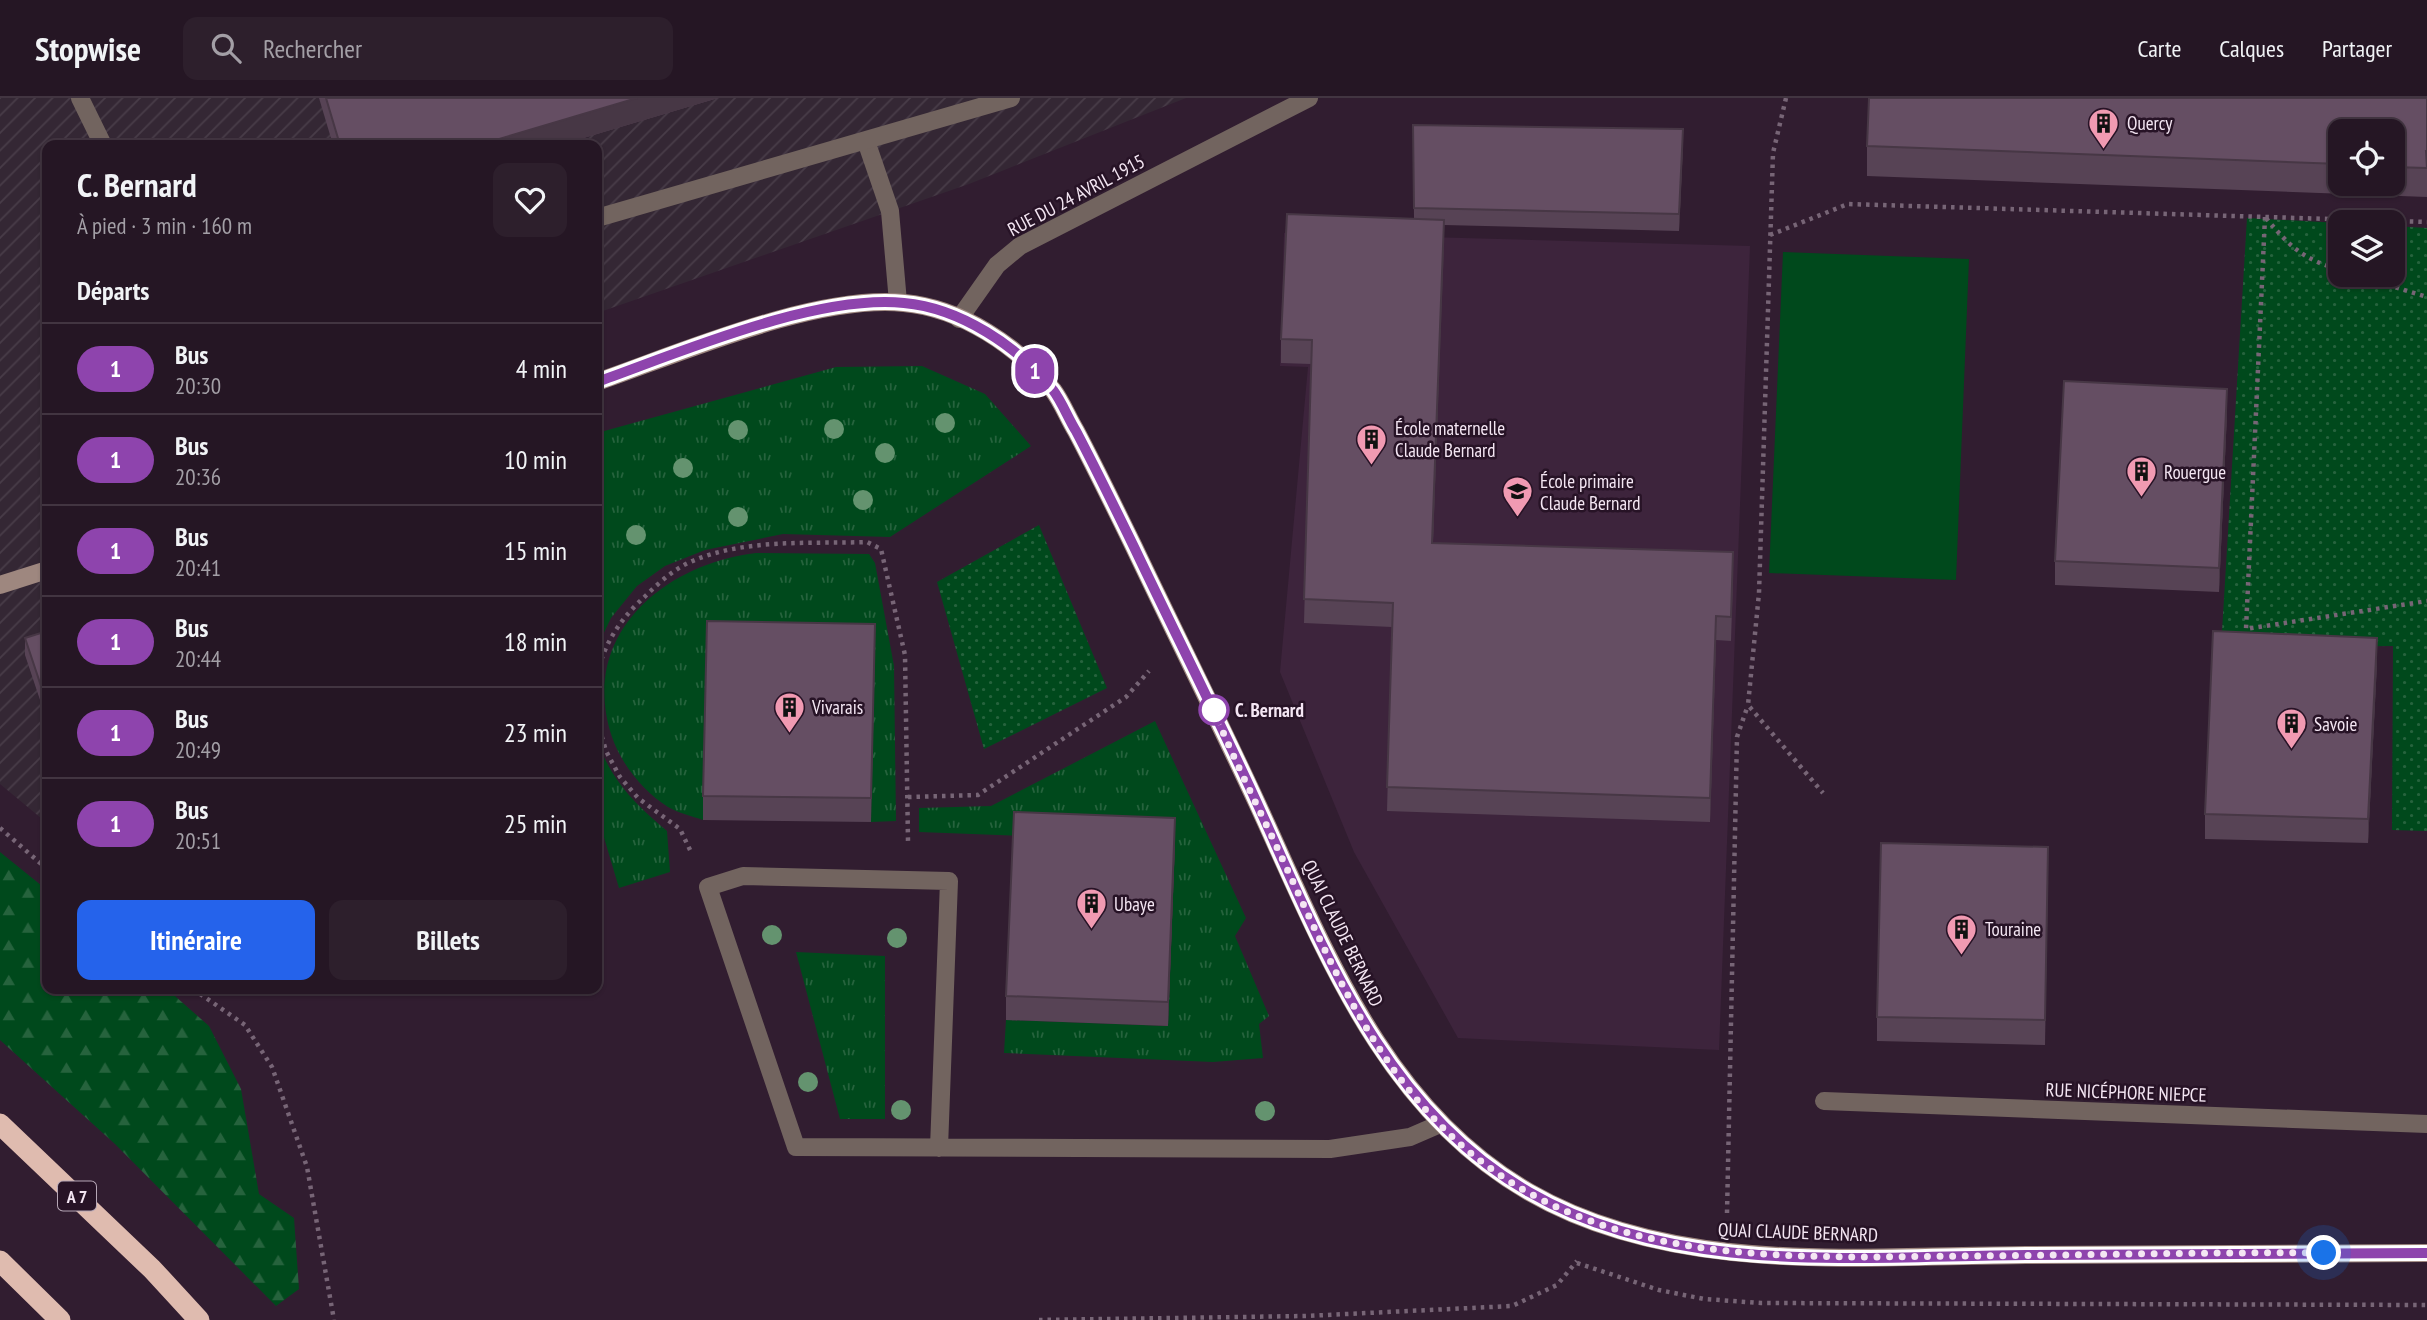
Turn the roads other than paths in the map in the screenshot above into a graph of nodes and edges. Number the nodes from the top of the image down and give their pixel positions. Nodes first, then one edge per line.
1 (80, 98) edge
2 (1011, 98) edge
3 (1309, 98) edge
4 (101, 140) edge
5 (866, 141) junction
6 (602, 218) edge
7 (898, 302) junction
8 (959, 319) junction
9 (602, 380) edge
10 (42, 571) edge
11 (0, 584) edge
12 (1824, 1101) dead end
13 (0, 1124) edge
14 (1440, 1124) junction
15 (2427, 1124) edge
16 (939, 1148) junction
17 (2427, 1253) edge
18 (0, 1261) edge
19 (60, 1320) edge
20 (199, 1320) edge

1 - 4 street
2 - 5 street
3 - 8 street, RUE DU 24 AVRIL 1915
5 - 6 street
5 - 7 street
7 - 8 main road
7 - 9 main road
8 - 14 main road, QUAI CLAUDE BERNARD
10 - 11 main road
12 - 15 street, RUE NICÉPHORE NIEPCE
13 - 20 highway, A 7
14 - 16 street
14 - 17 main road, QUAI CLAUDE BERNARD
16 - 16 street
18 - 19 highway

